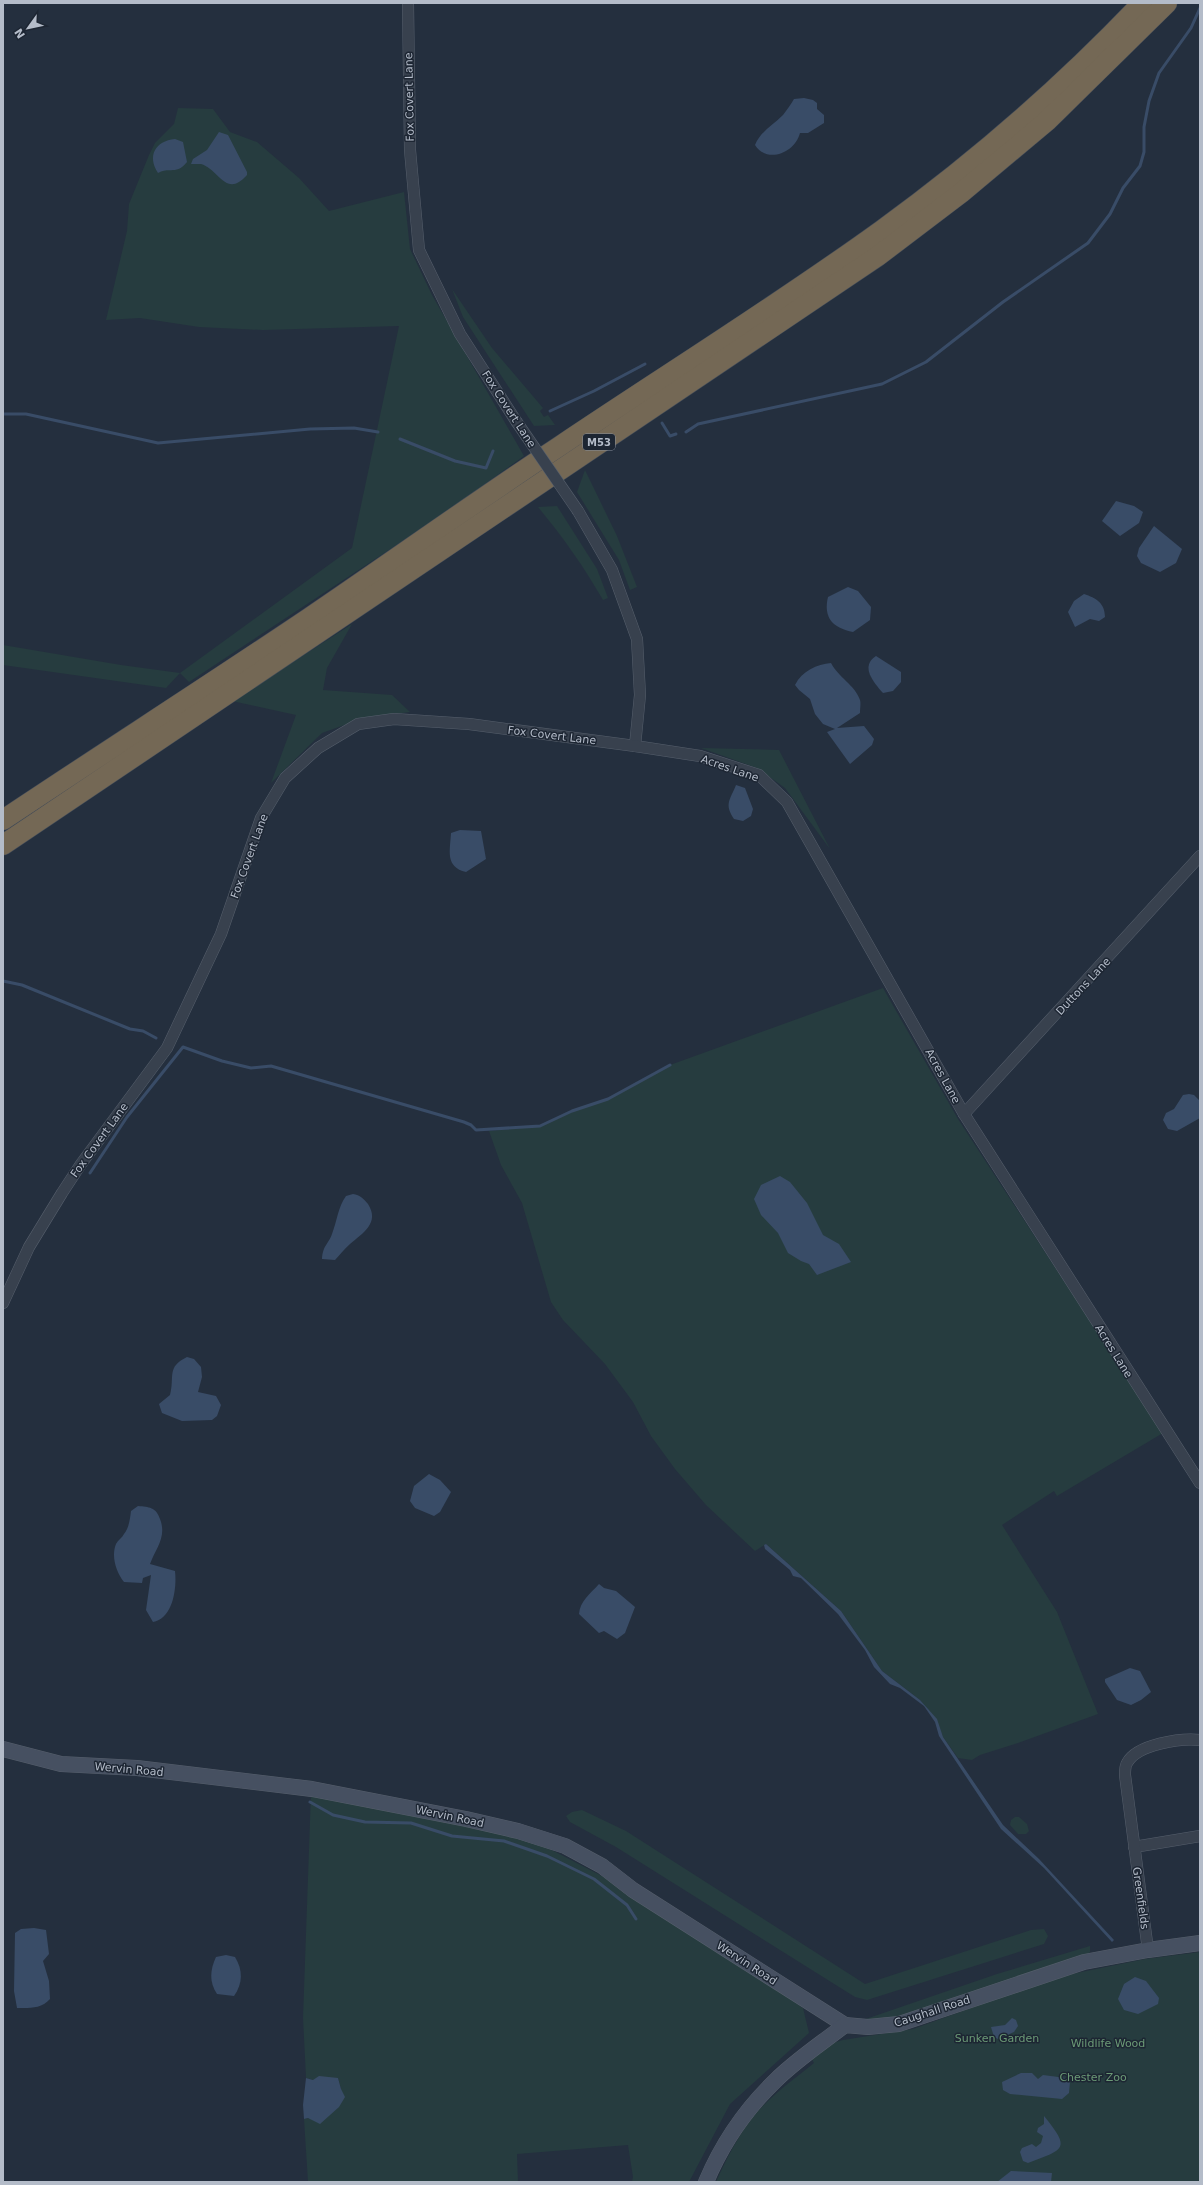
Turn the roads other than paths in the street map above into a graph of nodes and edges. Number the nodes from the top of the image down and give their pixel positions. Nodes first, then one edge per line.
1 (408, 3) edge
2 (1142, 3) edge
3 (1167, 3) edge
4 (635, 746) junction
5 (3, 820) edge
6 (3, 845) edge
7 (1200, 856) edge
8 (964, 1114) junction
9 (3, 1304) edge
10 (1200, 1483) edge
11 (1200, 1740) edge
12 (3, 1749) edge
13 (1200, 1836) edge
14 (1134, 1847) junction
15 (1200, 1943) edge
16 (1148, 1950) junction
17 (845, 2025) junction
18 (706, 2182) edge

1 - 4 street, Fox Covert Lane, bridge
2 - 5 highway, M53
3 - 6 highway, M53
4 - 8 street, Acres Lane
4 - 9 street, Fox Covert Lane
7 - 8 street, Duttons Lane
8 - 10 street, Acres Lane
11 - 14 street, Greenfields
12 - 17 street, Wervin Road
13 - 14 street
14 - 16 street, Greenfields
15 - 16 street, Caughall Road
16 - 17 street, Caughall Road
17 - 18 street

